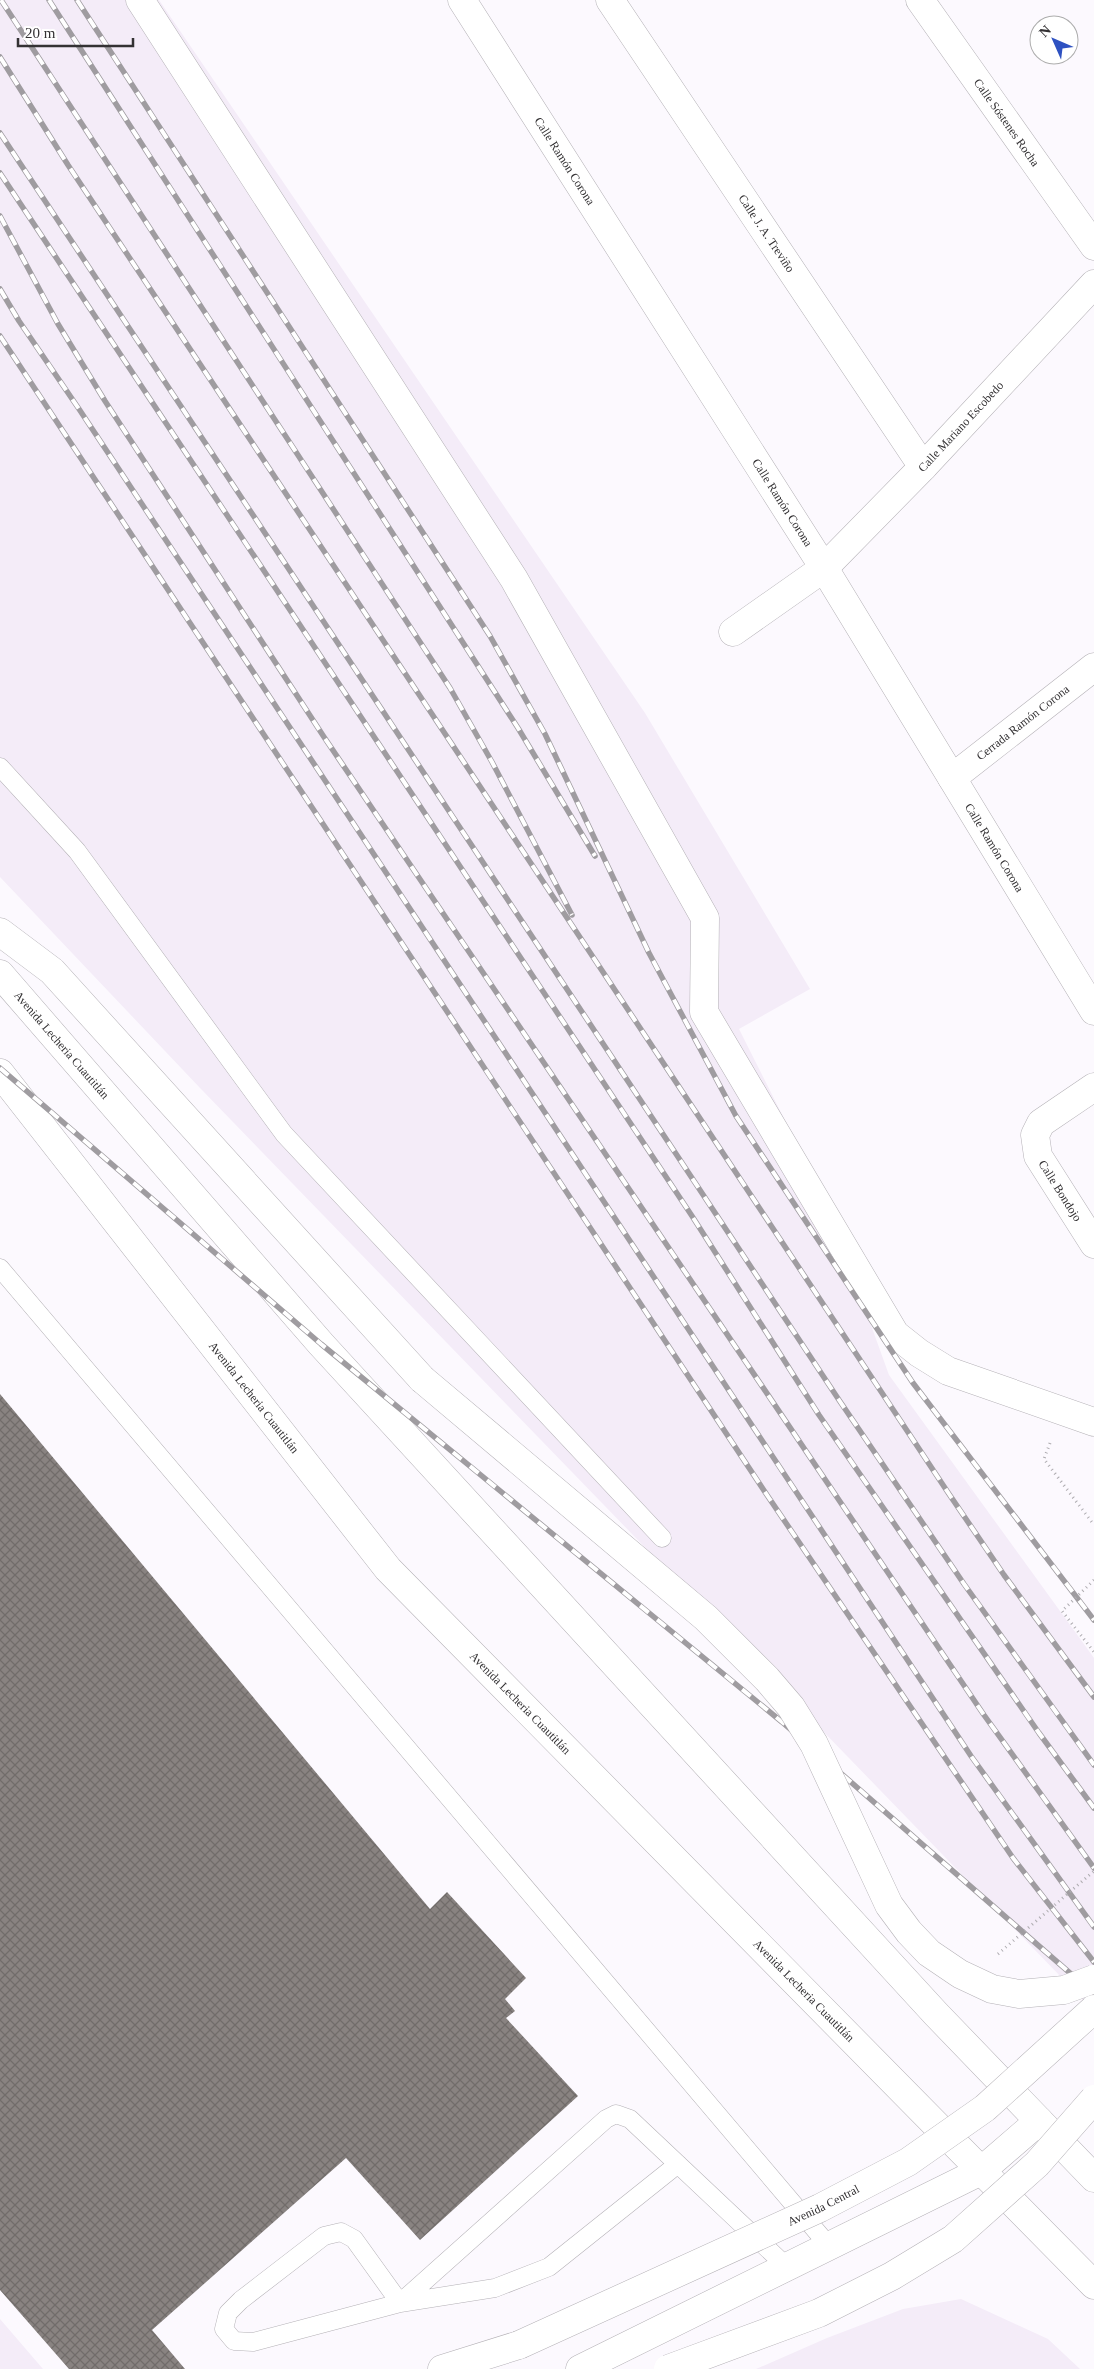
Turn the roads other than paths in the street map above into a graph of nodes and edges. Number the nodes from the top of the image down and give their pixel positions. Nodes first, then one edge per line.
1 (140, 0) edge
2 (610, 0) edge
3 (920, 0) edge
4 (466, 2) edge
5 (1094, 246) edge
6 (1094, 284) edge
7 (923, 466) junction
8 (824, 568) junction
9 (734, 632) dead end
10 (1094, 667) edge
11 (0, 767) edge
12 (952, 778) junction
13 (0, 932) edge
14 (0, 974) edge
15 (1094, 1011) edge
16 (0, 1073) edge
17 (1094, 1087) edge
18 (1094, 1244) edge
19 (0, 1268) edge
20 (1094, 1422) edge
21 (662, 1538) dead end
22 (1094, 1979) edge
23 (1094, 2009) edge
24 (1094, 2099) edge
25 (1039, 2120) junction
26 (678, 2164) junction
27 (981, 2171) junction
28 (1094, 2178) edge
29 (829, 2246) junction
30 (787, 2267) junction
31 (1094, 2285) edge
32 (400, 2303) junction
33 (442, 2369) edge
34 (580, 2369) edge
35 (668, 2369) edge

1 - 20 street
2 - 7 street, Calle J. A. Treviño
3 - 5 street, Calle Sóstenes Rocha
4 - 8 street, Calle Ramón Corona
6 - 7 street, Calle Mariano Escobedo
7 - 8 street, Calle Mariano Escobedo
8 - 9 street, Calle Mariano Escobedo
8 - 12 street, Calle Ramón Corona
10 - 12 street, Cerrada Ramón Corona
11 - 21 lane
12 - 15 street, Calle Ramón Corona
13 - 22 street, bridge
14 - 25 street, Avenida Lecheria Cuautitlán
16 - 27 street, Avenida Lecheria Cuautitlán
17 - 18 street, Calle Bondojo
19 - 29 lane
23 - 33 street, Avenida Central, bridge
24 - 35 street, bridge
25 - 27 street
25 - 28 street, Avenida Lecheria Cuautitlán
26 - 30 lane
26 - 32 lane
26 - 32 lane
27 - 29 street
27 - 31 street, Avenida Lecheria Cuautitlán
29 - 30 street
30 - 34 street
32 - 32 lane

